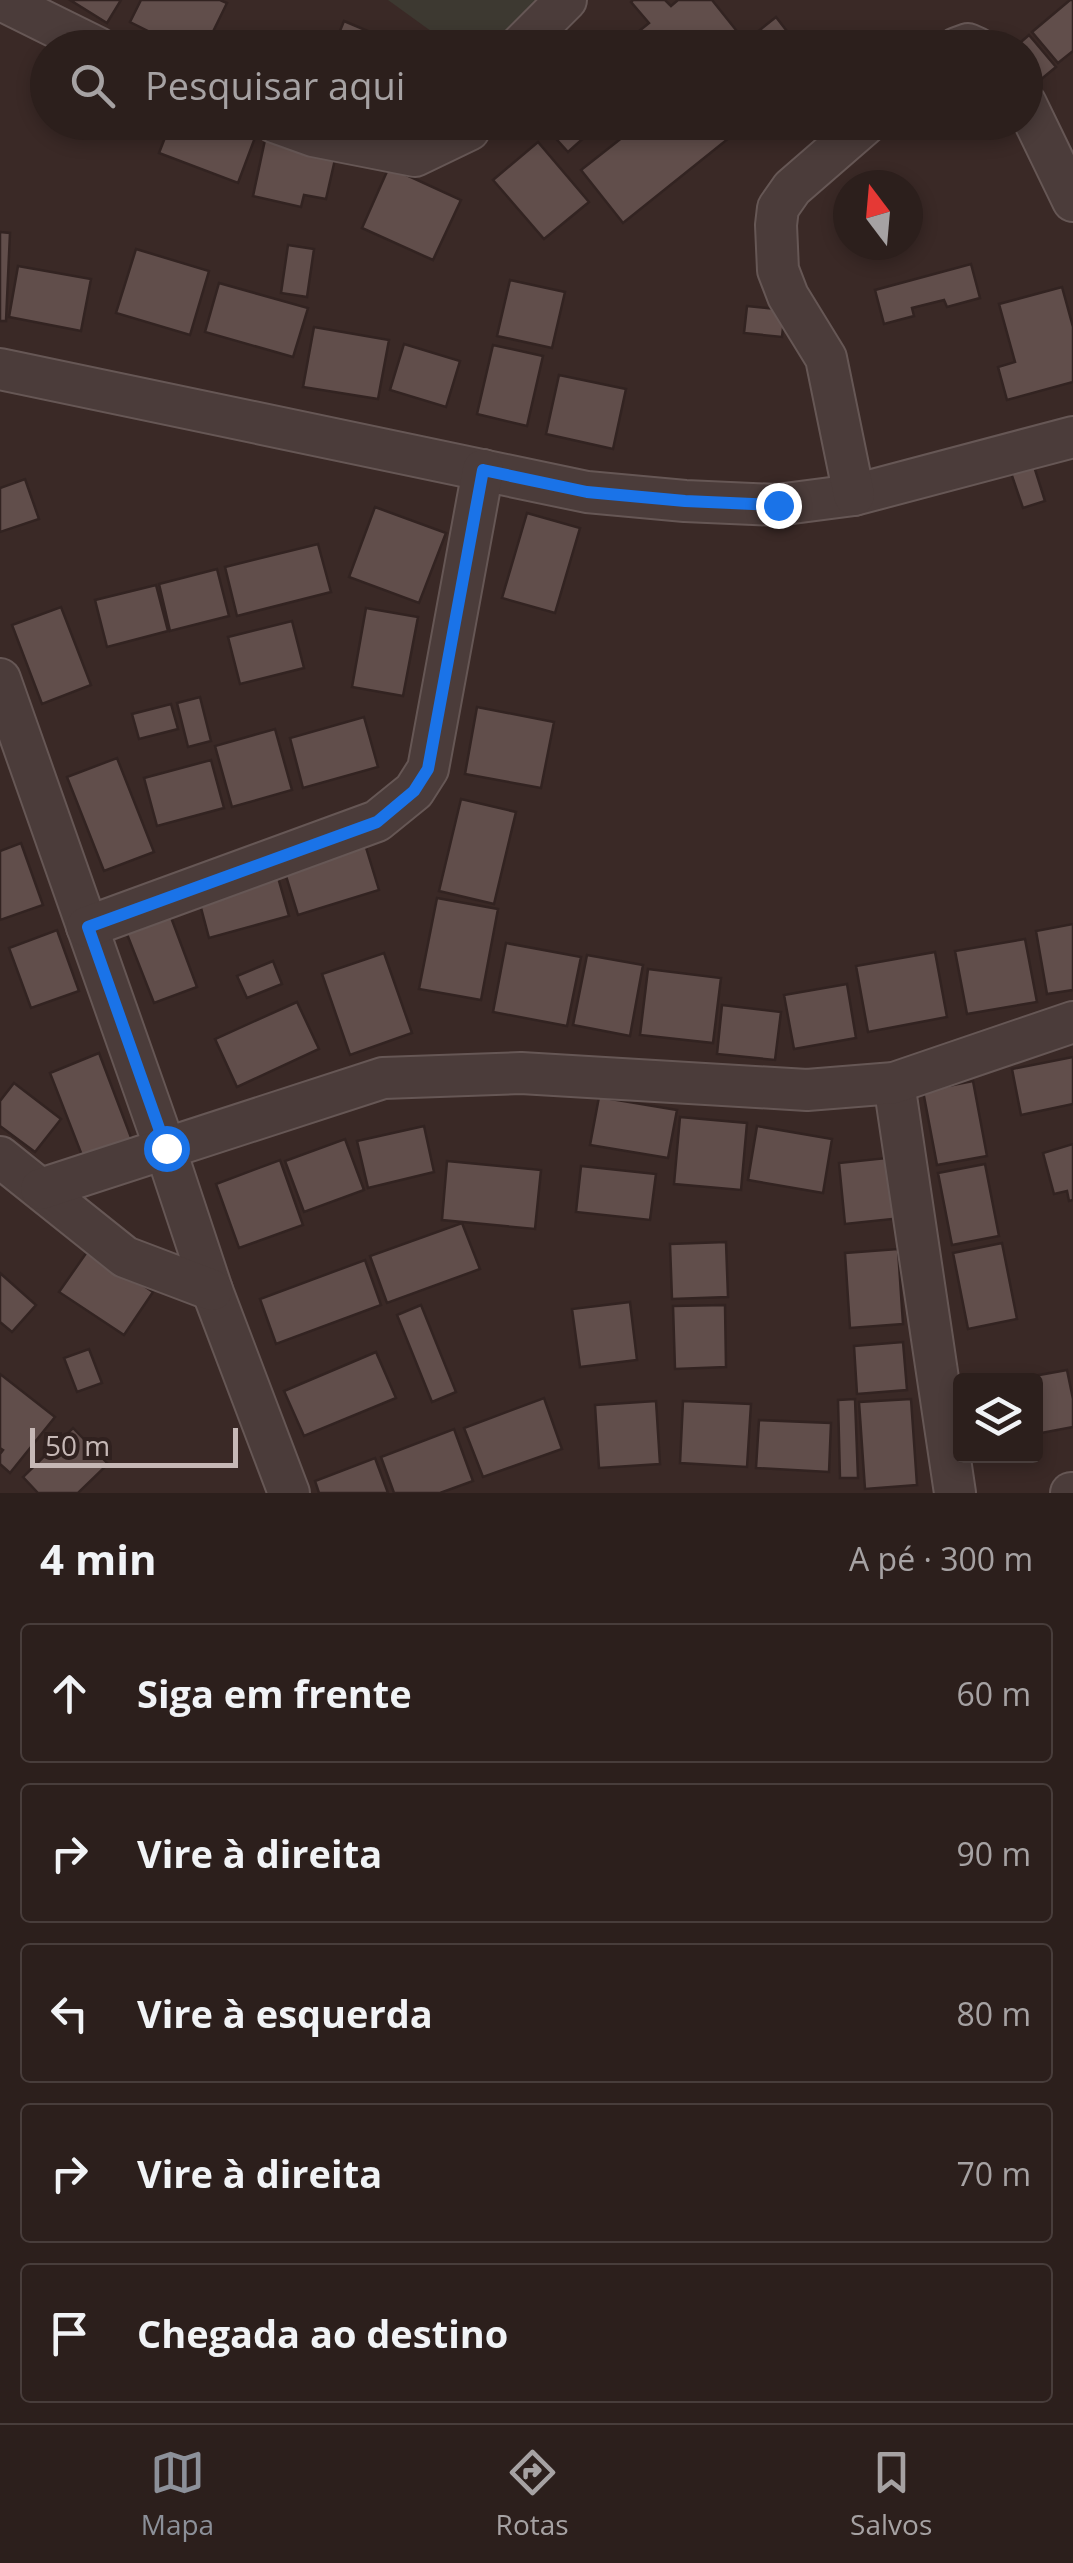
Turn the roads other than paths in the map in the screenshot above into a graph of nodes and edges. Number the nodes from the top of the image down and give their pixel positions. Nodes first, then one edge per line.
1 (566, 0) edge
2 (2, 2) edge
3 (60, 30) edge
4 (536, 30) edge
5 (1043, 139) edge
6 (333, 140) edge
7 (448, 140) edge
8 (847, 140) edge
9 (1073, 201) edge
10 (0, 369) edge
11 (1073, 437) edge
12 (483, 470) junction
13 (854, 495) junction
14 (0, 679) edge
15 (88, 927) junction
16 (1073, 1022) edge
17 (894, 1084) junction
18 (166, 1148) junction
19 (0, 1156) edge
20 (41, 1189) junction
21 (212, 1290) junction
22 (289, 1493) edge
23 (955, 1493) edge

1 - 4 street
2 - 3 street
5 - 9 street
6 - 7 street
8 - 13 street
10 - 12 street
11 - 13 street
12 - 13 street
12 - 15 street
14 - 15 street
15 - 18 street
16 - 17 street
17 - 18 street
17 - 23 street
18 - 20 street
18 - 21 street
19 - 20 street
20 - 21 street
21 - 22 street

